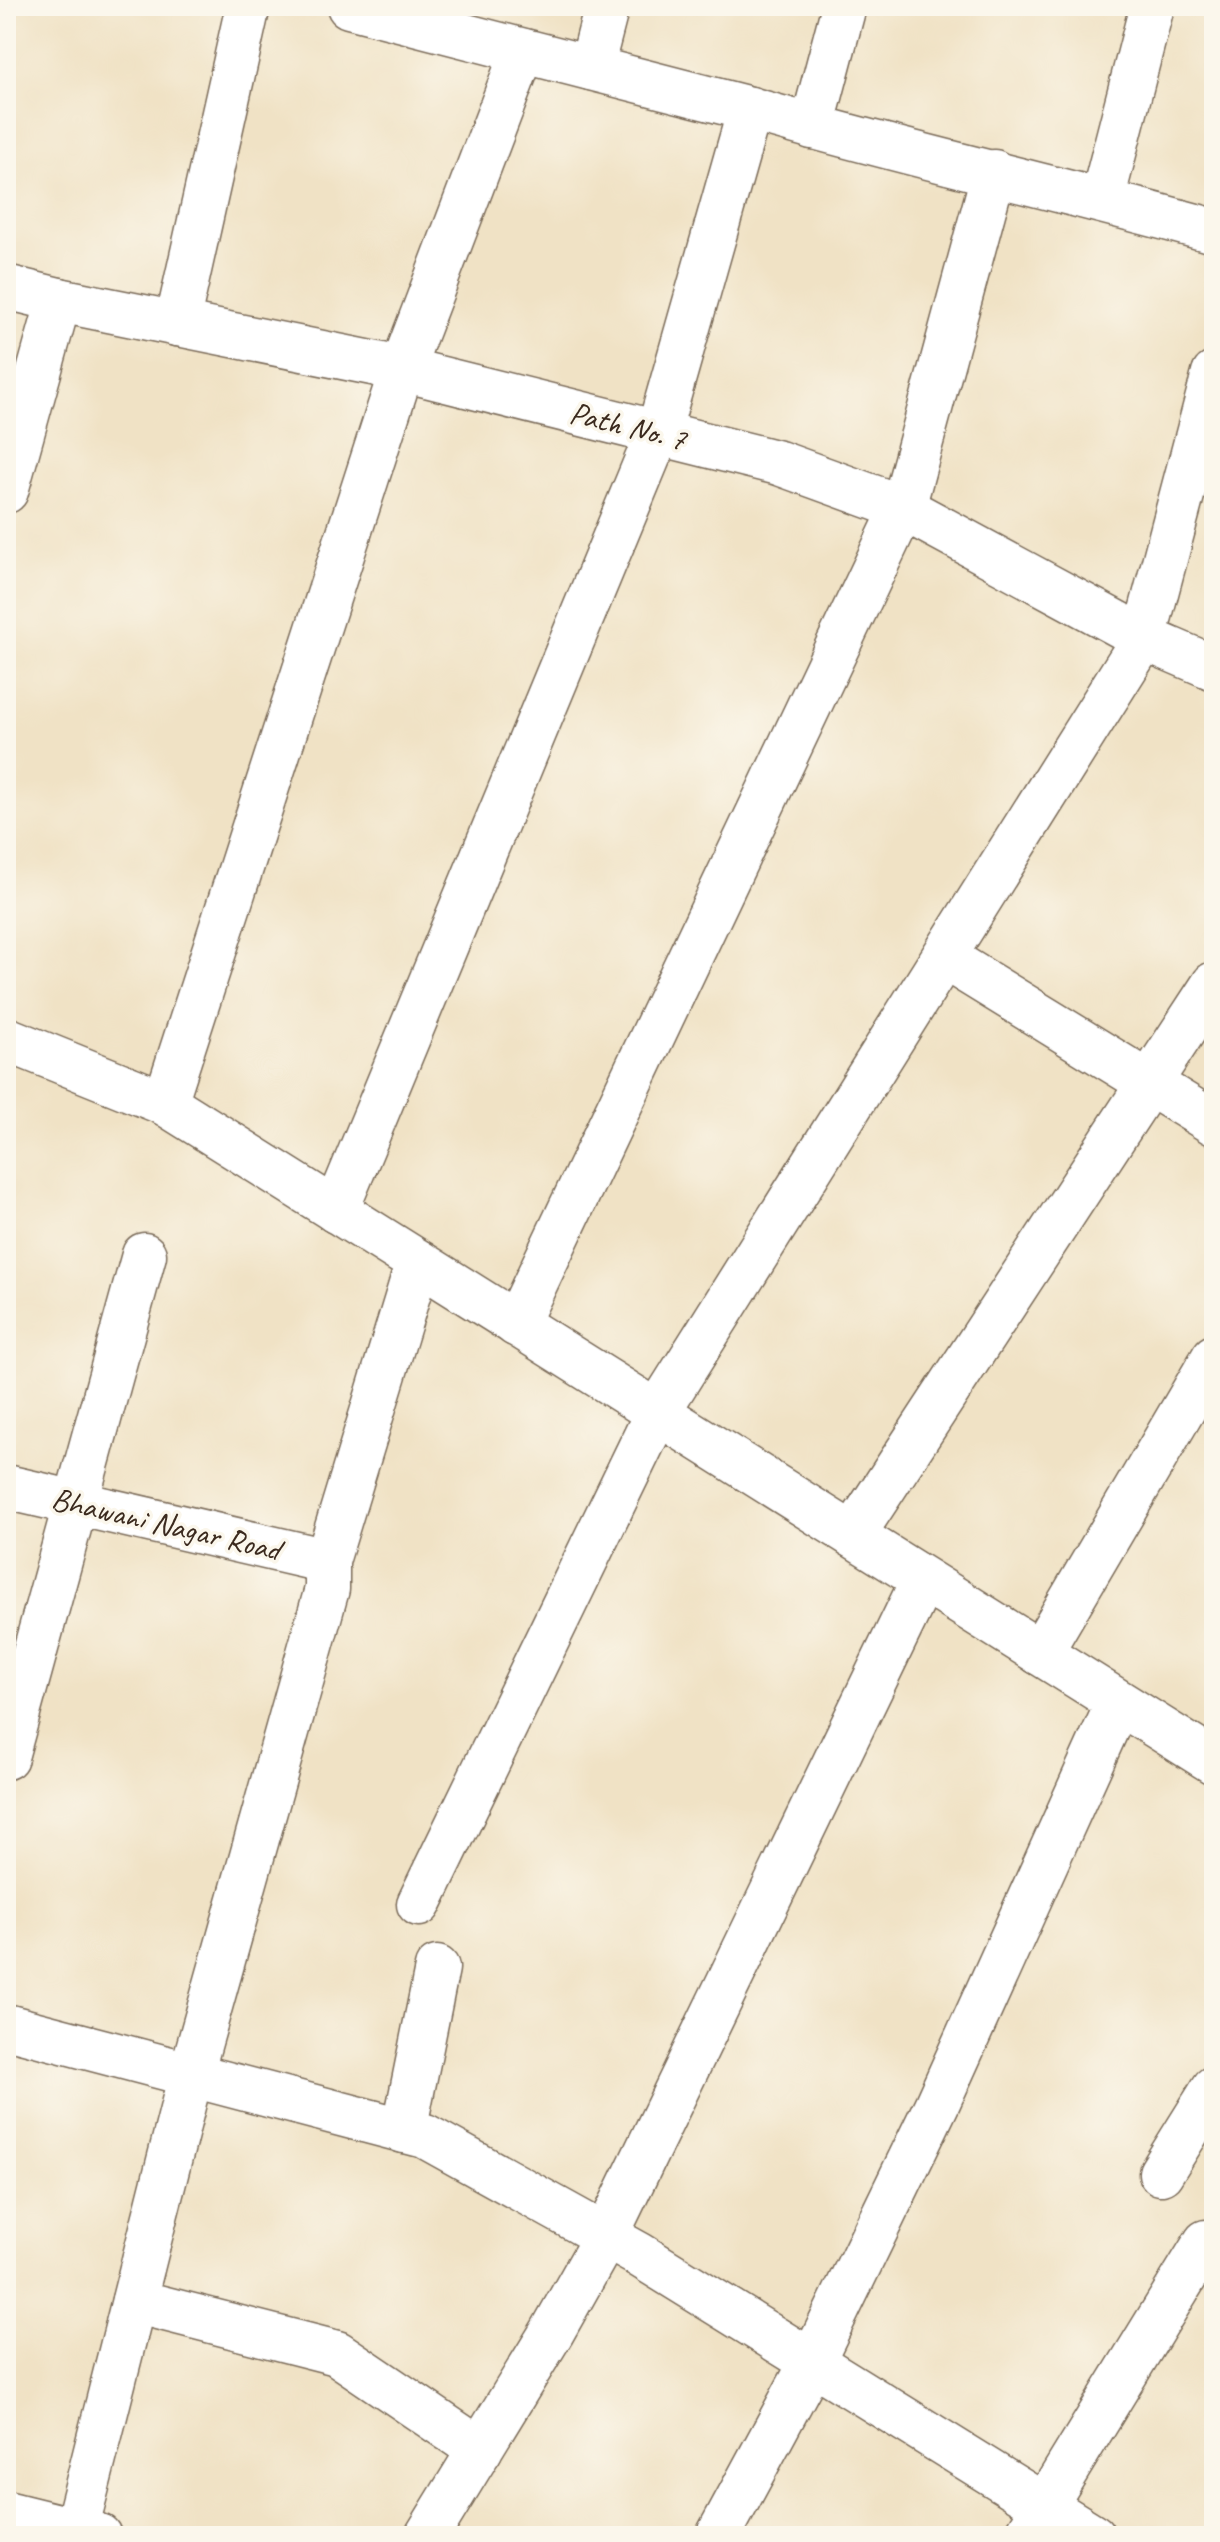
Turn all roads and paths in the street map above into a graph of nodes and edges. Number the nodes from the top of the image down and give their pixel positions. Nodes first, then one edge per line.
1 (248, 6) edge
2 (349, 6) edge
3 (607, 6) edge
4 (844, 6) edge
5 (1152, 6) edge
6 (523, 51) junction
7 (591, 68) junction
8 (750, 109) junction
9 (812, 127) junction
10 (994, 172) junction
11 (1102, 200) junction
12 (1214, 231) edge
13 (6, 287) edge
14 (59, 300) junction
15 (177, 324) junction
16 (402, 369) junction
17 (1214, 374) edge
18 (658, 433) junction
19 (6, 491) edge
20 (903, 508) junction
21 (1144, 638) junction
22 (1214, 668) edge
23 (944, 957) junction
24 (1214, 984) edge
25 (6, 1039) edge
26 (1148, 1083) junction
27 (165, 1103) junction
28 (1214, 1123) edge
29 (336, 1211) junction
30 (144, 1255) dead end
31 (418, 1262) junction
32 (516, 1324) junction
33 (1214, 1357) edge
34 (657, 1413) junction
35 (6, 1487) edge
36 (76, 1503) junction
37 (853, 1535) junction
38 (327, 1561) junction
39 (923, 1580) junction
40 (1040, 1653) junction
41 (1118, 1703) junction
42 (6, 1757) edge
43 (1214, 1762) edge
44 (419, 1904) dead end
45 (437, 1968) dead end
46 (6, 2026) edge
47 (191, 2074) junction
48 (1214, 2088) edge
49 (404, 2131) junction
50 (1161, 2173) dead end
51 (606, 2236) junction
52 (1206, 2242) dead end
53 (134, 2301) junction
54 (812, 2362) junction
55 (480, 2450) junction
56 (6, 2513) edge
57 (1035, 2521) edge
58 (88, 2533) edge
59 (427, 2536) edge
60 (718, 2536) edge
61 (1093, 2536) edge

1 - 15 street
2 - 6 street
3 - 7 street
4 - 9 street
5 - 11 street
6 - 7 street
6 - 16 street
7 - 8 street
8 - 9 street
8 - 18 street
9 - 10 street
10 - 11 street
10 - 20 street
11 - 12 street
13 - 14 street, Path No. 7
14 - 15 street, Path No. 7
14 - 19 street
15 - 16 street, Path No. 7
16 - 18 street, Path No. 7
16 - 27 street
17 - 21 street
18 - 20 street, Path No. 7
18 - 29 street
20 - 21 street, Path No. 7
20 - 32 street
21 - 22 street, Path No. 7
21 - 23 street
23 - 26 street
23 - 34 street
24 - 26 street
25 - 27 street
26 - 28 street
26 - 37 street
27 - 29 street
29 - 31 street
30 - 36 street
31 - 32 street
31 - 38 street
32 - 34 street
33 - 40 street
34 - 37 street
34 - 44 street
35 - 36 street, Bhawani Nagar Road
36 - 38 street, Bhawani Nagar Road
36 - 42 street
37 - 39 street
38 - 47 street
39 - 40 street
39 - 51 street
40 - 41 street
41 - 43 street
41 - 54 street
45 - 49 street
46 - 47 street
47 - 49 street
47 - 53 street
48 - 50 street
49 - 51 street
51 - 54 street
51 - 55 street
52 - 57 street
53 - 55 street
53 - 58 street
54 - 57 street
54 - 60 street
55 - 59 street
56 - 58 street
57 - 61 street

